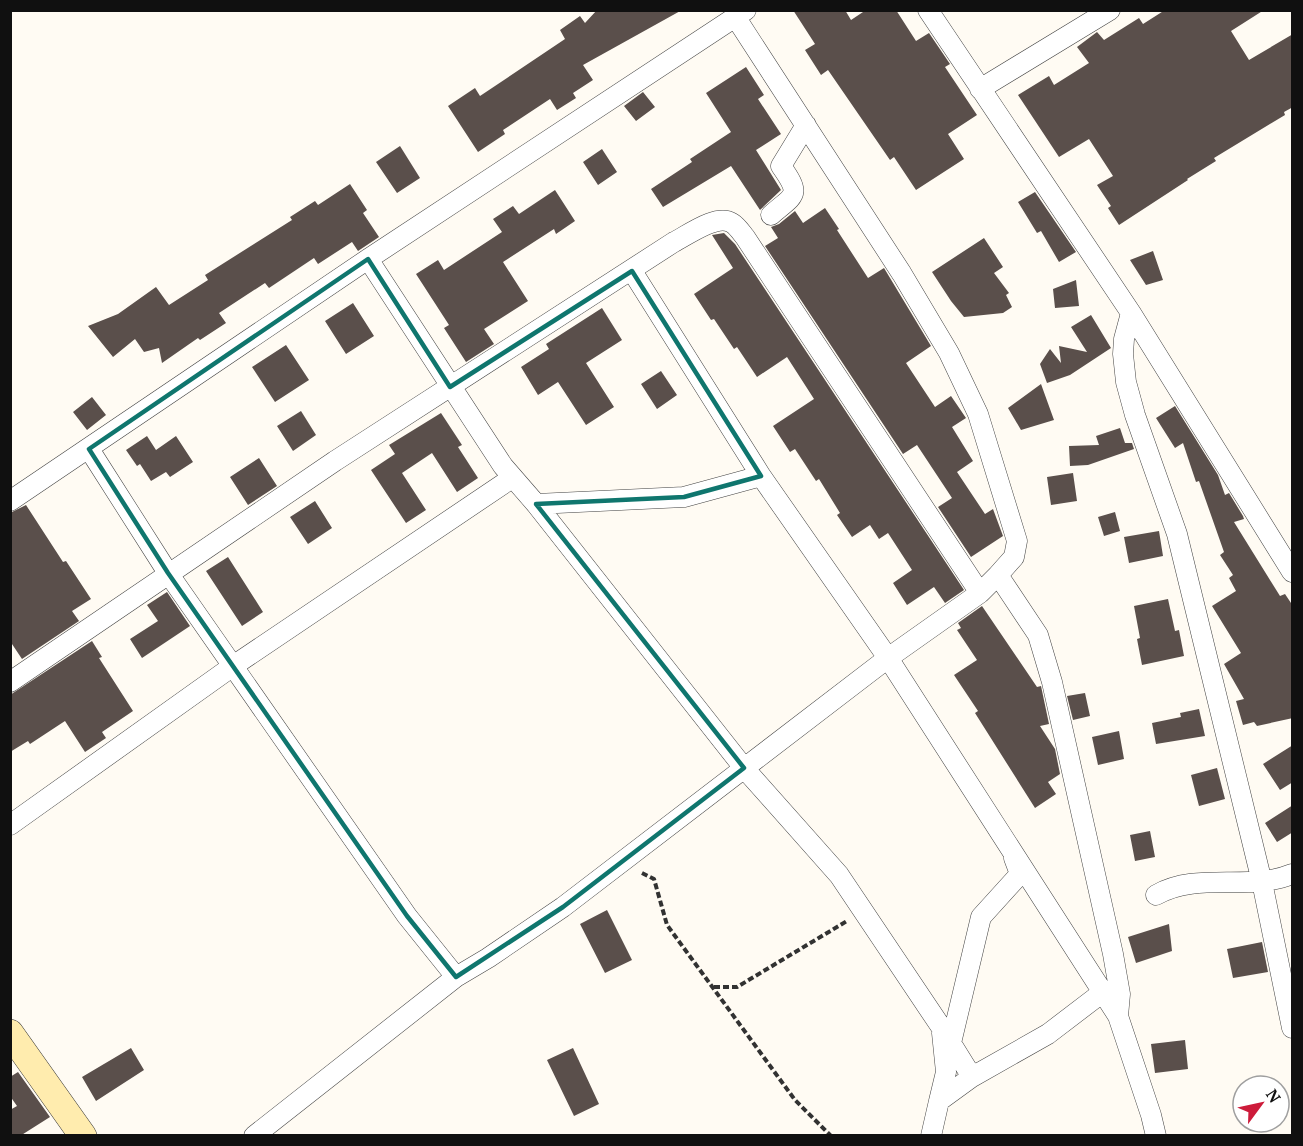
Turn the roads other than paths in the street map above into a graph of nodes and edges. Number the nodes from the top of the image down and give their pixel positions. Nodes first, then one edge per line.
1 (928, 10) edge
2 (1110, 10) edge
3 (741, 14) edge
4 (980, 89) junction
5 (806, 125) junction
6 (771, 215) dead end
7 (368, 259) junction
8 (632, 271) junction
9 (1131, 313) junction
10 (450, 387) junction
11 (89, 449) junction
12 (761, 476) junction
13 (512, 478) junction
14 (10, 501) edge
15 (536, 504) junction
16 (1293, 572) edge
17 (168, 573) junction
18 (998, 575) junction
19 (980, 593) junction
20 (888, 658) junction
21 (233, 666) junction
22 (10, 682) edge
23 (744, 768) junction
24 (10, 825) edge
25 (1009, 846) junction
26 (1293, 874) edge
27 (1262, 882) junction
28 (1156, 895) dead end
29 (456, 977) junction
30 (1103, 992) junction
31 (1118, 1016) junction
32 (1292, 1026) edge
33 (10, 1033) edge
34 (946, 1035) junction
35 (972, 1077) junction
36 (939, 1101) junction
37 (83, 1136) edge
38 (254, 1136) edge
39 (931, 1136) edge
40 (1156, 1136) edge

1 - 4 street
2 - 4 street
3 - 5 street
3 - 7 street
4 - 9 street
5 - 6 street
5 - 18 street
7 - 10 street
7 - 11 street
8 - 10 street
8 - 12 street
8 - 19 street
9 - 16 street
9 - 27 street
10 - 13 street
10 - 17 street
11 - 14 street
11 - 17 street
12 - 15 street
12 - 20 street
13 - 15 street
13 - 21 street
15 - 23 street
17 - 21 street
17 - 22 street
18 - 19 street
18 - 31 street
19 - 20 street
20 - 23 street
20 - 25 street
21 - 24 street
21 - 29 street
23 - 29 street
23 - 34 street
25 - 30 street
25 - 34 street
26 - 27 street
27 - 28 street
27 - 32 street
29 - 38 street
30 - 31 street
30 - 35 street
31 - 40 street
33 - 37 street
34 - 35 street
34 - 36 street
35 - 36 street
36 - 39 street

